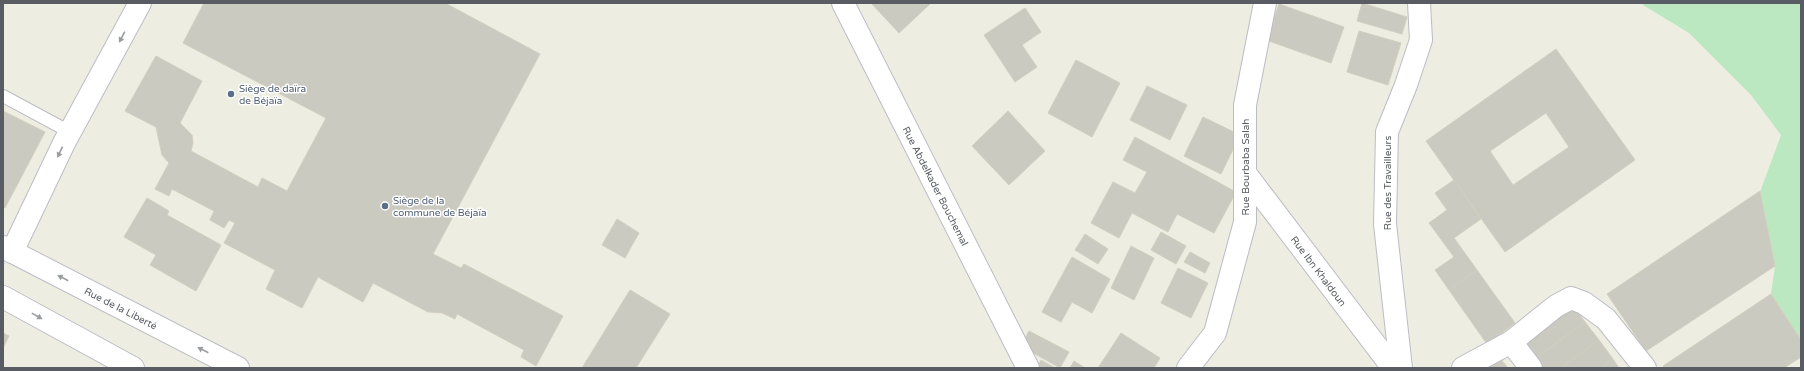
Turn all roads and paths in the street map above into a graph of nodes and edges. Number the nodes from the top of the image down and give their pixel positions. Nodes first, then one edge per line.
1 (140, 3) edge
2 (844, 3) edge
3 (1265, 3) edge
4 (1419, 3) edge
5 (3, 96) edge
6 (70, 132) junction
7 (1245, 173) junction
8 (8, 250) edge
9 (3, 297) edge
10 (1511, 342) junction
11 (133, 368) edge
12 (238, 368) edge
13 (1028, 368) edge
14 (1188, 368) edge
15 (1393, 368) edge
16 (1401, 368) edge
17 (1463, 368) edge
18 (1531, 368) edge
19 (1645, 368) edge

1 -> 6 street
2 - 13 street, Rue Abdelkader Bouchemal
3 - 7 street, Rue Bourbaba Salah
4 - 16 street, Rue des Travailleurs
5 - 6 lane
6 -> 8 street
7 - 14 street, Rue Bourbaba Salah
7 - 15 street, Rue Ibn Khaldoun
12 -> 8 street, Rue de la Liberté
9 -> 11 street
10 - 17 street
10 - 18 street
10 - 19 street

